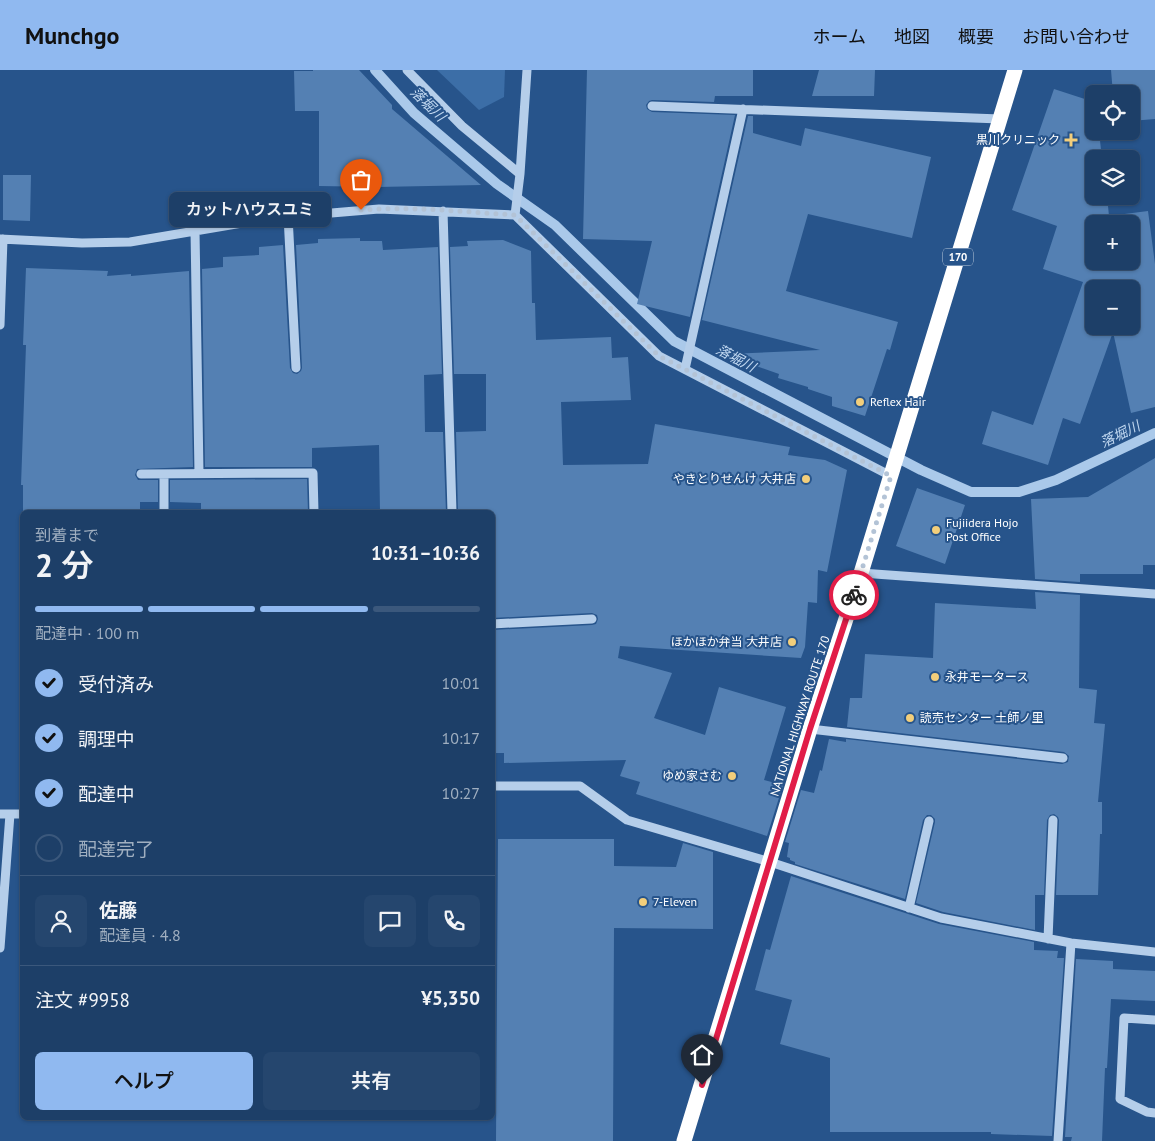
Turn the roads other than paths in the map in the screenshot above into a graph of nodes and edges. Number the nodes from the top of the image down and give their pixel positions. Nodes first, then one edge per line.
1 (406, 70) edge
2 (526, 70) edge
3 (1014, 70) edge
4 (652, 106) dead end
5 (743, 109) junction
6 (1000, 118) junction
7 (520, 174) junction
8 (443, 211) junction
9 (515, 215) junction
10 (288, 216) junction
11 (194, 231) junction
12 (2, 239) edge
13 (0, 325) edge
14 (296, 368) dead end
15 (685, 369) junction
16 (893, 470) junction
17 (199, 473) junction
18 (141, 474) dead end
19 (164, 474) junction
20 (164, 510) edge
21 (314, 510) edge
22 (452, 510) edge
23 (861, 573) junction
24 (1155, 594) edge
25 (592, 619) dead end
26 (495, 624) edge
27 (810, 729) junction
28 (1063, 758) dead end
29 (495, 786) edge
30 (0, 814) edge
31 (10, 814) junction
32 (20, 814) edge
33 (1053, 820) dead end
34 (929, 821) dead end
35 (770, 862) junction
36 (909, 908) junction
37 (1048, 939) junction
38 (1070, 943) junction
39 (0, 948) edge
40 (1155, 952) edge
41 (1155, 1020) edge
42 (1155, 1113) edge
43 (684, 1141) edge
44 (1058, 1141) edge

1 - 7 street
2 - 7 street
3 - 6 highway, NATIONAL HIGHWAY ROUTE 170 / 170
4 - 5 street
5 - 6 street
5 - 15 street
6 - 16 highway, NATIONAL HIGHWAY ROUTE 170 / 170
7 - 9 street
8 - 9 street
8 - 10 street
8 - 22 street
9 - 15 street
10 - 11 street
10 - 14 street
11 - 12 street
11 - 17 street
12 - 13 street
15 - 16 street
16 - 23 highway, NATIONAL HIGHWAY ROUTE 170 / 170
17 - 19 street
17 - 21 street
18 - 19 street
19 - 20 street
23 - 24 street
23 - 27 highway, NATIONAL HIGHWAY ROUTE 170 / 170
25 - 26 street
27 - 28 street
27 - 35 highway, NATIONAL HIGHWAY ROUTE 170 / 170
29 - 35 street
30 - 31 street
31 - 32 street
31 - 39 street
33 - 37 street
34 - 36 street
35 - 36 street
35 - 43 highway, NATIONAL HIGHWAY ROUTE 170 / 170
36 - 37 street
37 - 38 street
38 - 40 street
38 - 44 street
41 - 42 street

